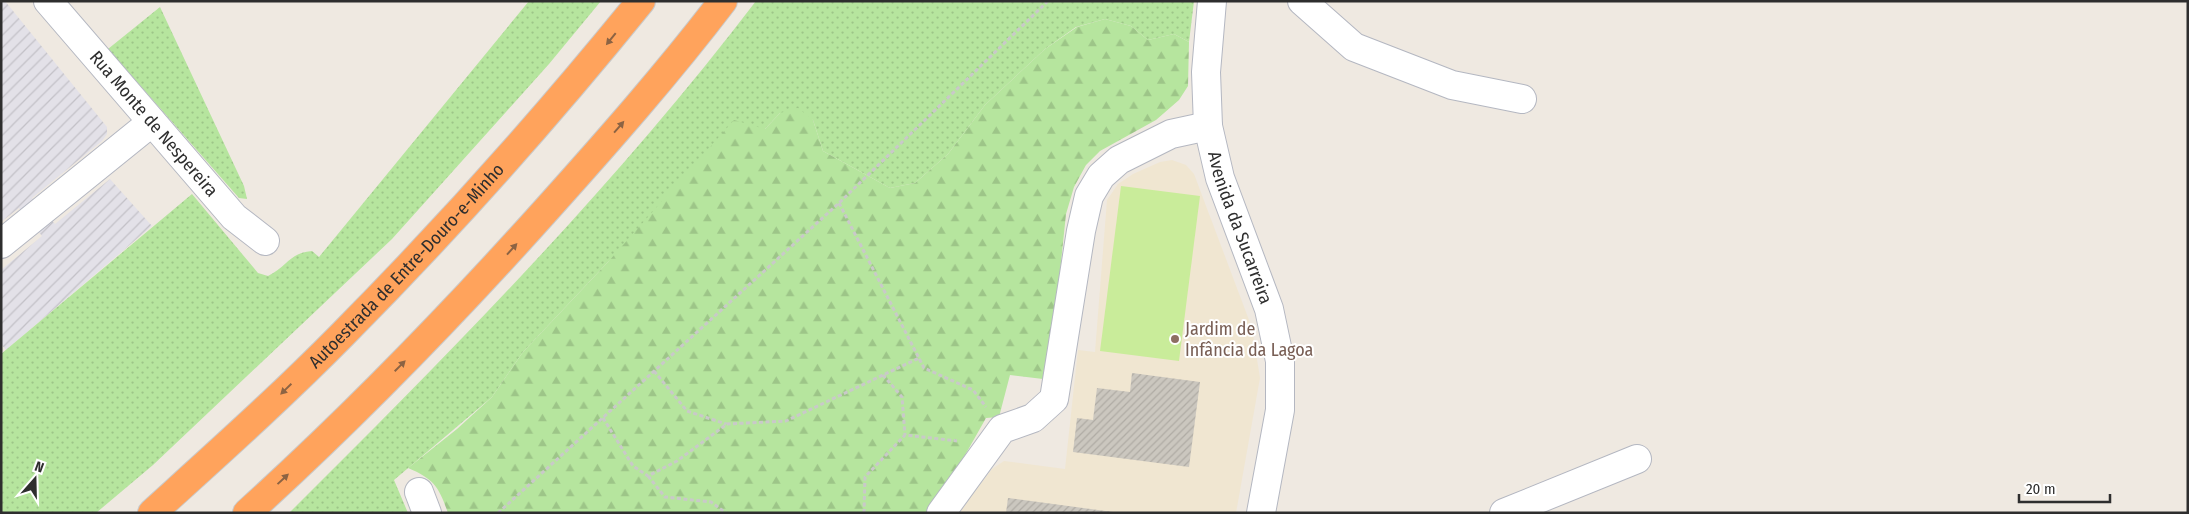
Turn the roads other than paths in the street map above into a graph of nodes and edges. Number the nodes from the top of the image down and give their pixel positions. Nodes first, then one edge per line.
1 (48, 1) edge
2 (641, 1) edge
3 (723, 1) edge
4 (1212, 1) edge
5 (1302, 1) edge
6 (1522, 99) dead end
7 (152, 122) junction
8 (1208, 126) junction
9 (265, 241) dead end
10 (1, 244) edge
11 (1637, 459) dead end
12 (152, 513) edge
13 (247, 513) edge
14 (941, 513) edge
15 (1262, 513) edge
16 (1504, 513) edge

1 - 7 street, Rua Monte de Nespereira
2 -> 12 highway, Autoestrada de Entre-Douro-e-Minho
13 -> 3 highway
4 - 8 street, Avenida da Sucarreira
5 - 6 street
7 - 9 street, Rua Monte de Nespereira
7 - 10 street
8 - 14 street
8 - 15 street, Avenida da Sucarreira
11 - 16 street

